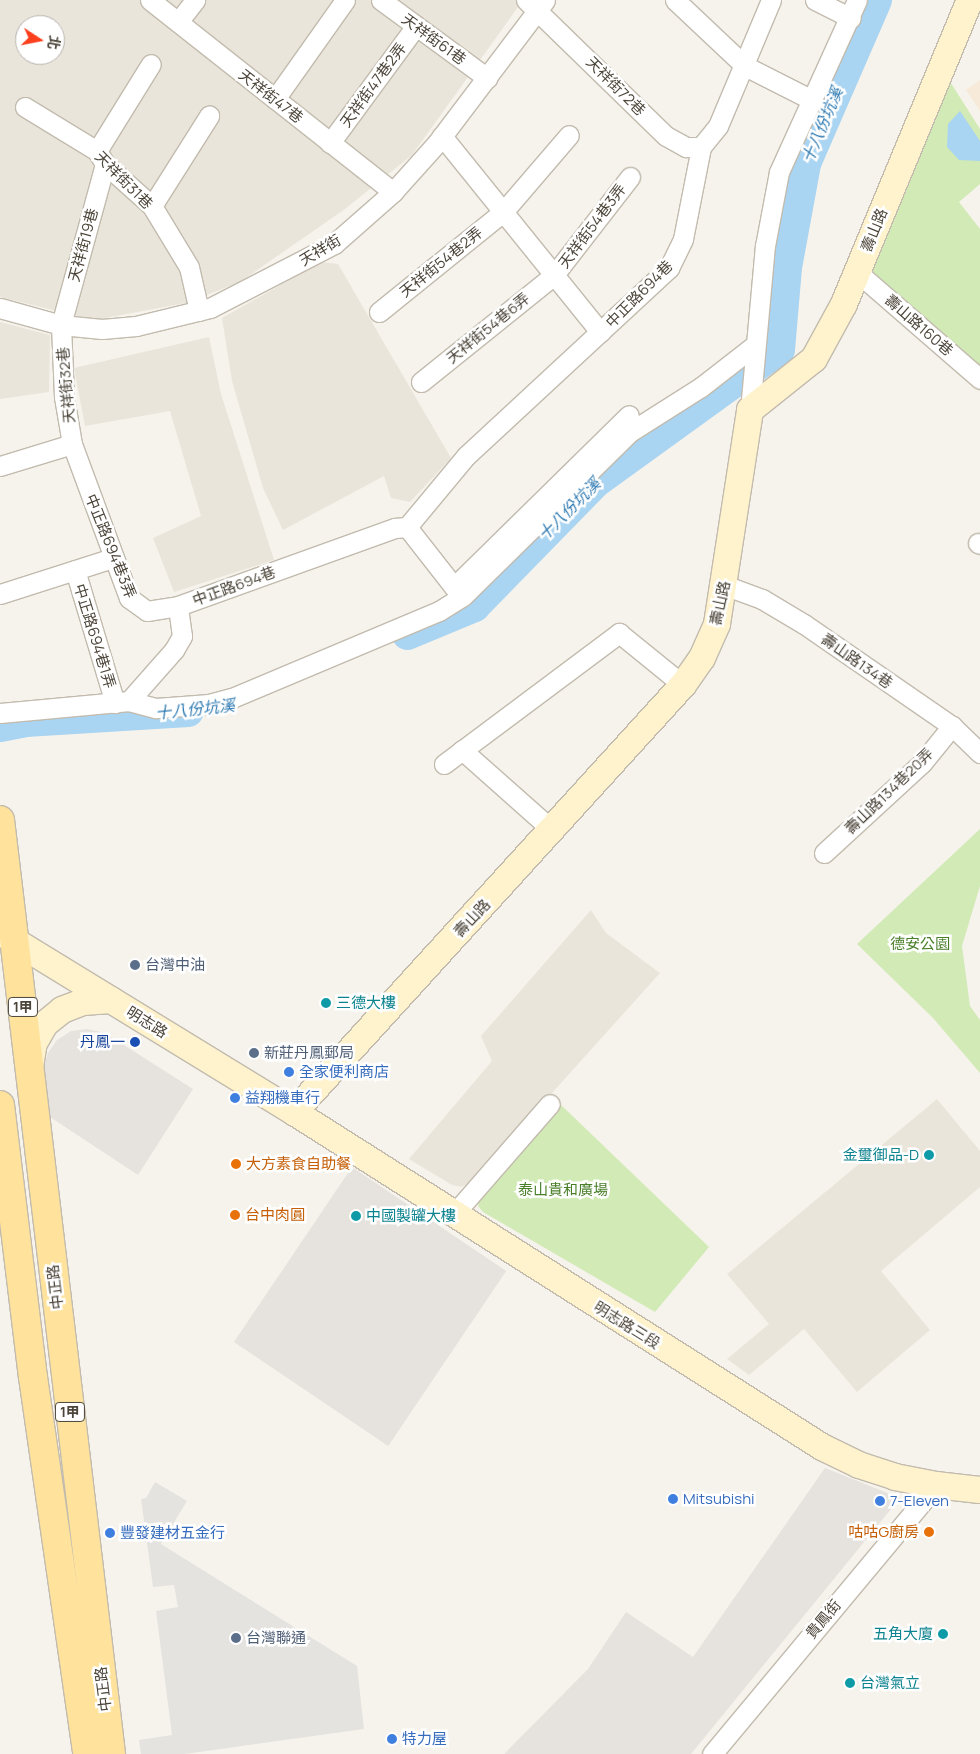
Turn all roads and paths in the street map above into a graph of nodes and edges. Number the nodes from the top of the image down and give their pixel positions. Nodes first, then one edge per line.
1 (150, 0) edge
2 (195, 0) edge
3 (345, 0) edge
4 (380, 0) edge
5 (675, 0) edge
6 (771, 0) edge
7 (815, 0) edge
8 (857, 0) edge
9 (970, 0) edge
10 (537, 3) edge
11 (850, 18) junction
12 (178, 22) junction
13 (416, 26) junction
14 (151, 64) dead end
15 (744, 66) junction
16 (488, 78) junction
17 (810, 98) junction
18 (275, 99) junction
19 (25, 107) dead end
20 (209, 116) dead end
21 (569, 135) dead end
22 (442, 136) junction
23 (330, 143) junction
24 (701, 146) junction
25 (101, 157) junction
26 (630, 176) dead end
27 (393, 192) junction
28 (152, 206) junction
29 (503, 212) junction
30 (857, 272) junction
31 (554, 275) junction
32 (0, 308) edge
33 (199, 311) junction
34 (379, 312) dead end
35 (61, 325) junction
36 (600, 332) junction
37 (754, 346) junction
38 (980, 379) edge
39 (421, 382) dead end
40 (750, 405) junction
41 (629, 414) dead end
42 (72, 444) junction
43 (0, 466) edge
44 (407, 527) junction
45 (113, 558) junction
46 (75, 570) junction
47 (724, 585) junction
48 (0, 594) edge
49 (178, 606) junction
50 (684, 685) junction
51 (122, 702) junction
52 (0, 713) edge
53 (952, 726) junction
54 (462, 750) junction
55 (980, 752) edge
56 (444, 764) dead end
57 (0, 820) edge
58 (552, 830) junction
59 (824, 853) dead end
60 (8, 938) edge
61 (111, 1000) junction
62 (29, 1070) junction
63 (550, 1104) dead end
64 (0, 1105) edge
65 (294, 1112) junction
66 (453, 1214) junction
67 (936, 1486) junction
68 (980, 1490) edge
69 (96, 1754) edge
70 (712, 1754) edge

1 - 12 street, 天祥街47巷
2 - 12 street
3 - 18 street
4 - 13 street, 天祥街61巷
5 - 15 street
6 - 15 street, 中正路694巷
7 - 11 street
8 - 11 street
9 - 30 street, 壽山路
10 - 16 street, 天祥街
10 - 24 street, 天祥街72巷
11 - 17 street
12 - 18 street, 天祥街47巷
13 - 16 street, 天祥街61巷
13 - 23 street, 天祥街47巷2弄
14 - 25 street, 天祥街19巷
15 - 17 street
15 - 24 street, 中正路694巷
16 - 22 street, 天祥街
17 - 37 street
18 - 23 street, 天祥街47巷
19 - 25 street, 天祥街31巷
20 - 28 street
21 - 29 street, 天祥街54巷2弄
22 - 27 street, 天祥街
22 - 29 street
23 - 27 street, 天祥街47巷
24 - 36 street, 中正路694巷
25 - 28 street, 天祥街31巷
25 - 35 street, 天祥街19巷
26 - 31 street, 天祥街54巷3弄
27 - 33 street, 天祥街
28 - 33 street, 天祥街31巷
29 - 31 street
29 - 34 street, 天祥街54巷2弄
30 - 38 street, 壽山路160巷
30 - 40 street, 壽山路
31 - 36 street
31 - 39 street, 天祥街54巷6弄
32 - 35 street, 天祥街
33 - 35 street, 天祥街
35 - 42 street, 天祥街32巷
36 - 44 street, 中正路694巷
37 - 40 street
37 - 51 street
40 - 47 street, 壽山路
41 - 44 street
42 - 43 street
42 - 45 street, 中正路694巷3弄
44 - 49 street, 中正路694巷
45 - 46 street
45 - 49 street, 中正路694巷3弄
46 - 48 street
46 - 51 street, 中正路694巷1弄
47 - 50 street, 壽山路
47 - 53 street, 壽山路134巷
49 - 51 street, 中正路694巷
50 - 54 street
50 - 58 street, 壽山路
51 - 52 street
53 - 55 street, 壽山路134巷
53 - 59 street, 壽山路134巷20弄
54 - 56 street
54 - 58 street
57 - 60 main road, 中正路 / 1甲
58 - 65 street, 壽山路
60 - 61 street, 明志路
60 - 62 main road, 中正路 / 1甲
61 - 62 street
61 - 65 street, 明志路
62 - 69 main road, 中正路 / 1甲
63 - 66 street
64 - 69 main road, 中正路 / 1甲
65 - 66 street, 明志路三段
66 - 67 street, 明志路三段
67 - 68 street, 明志路三段
67 - 70 street, 貴鳳街

